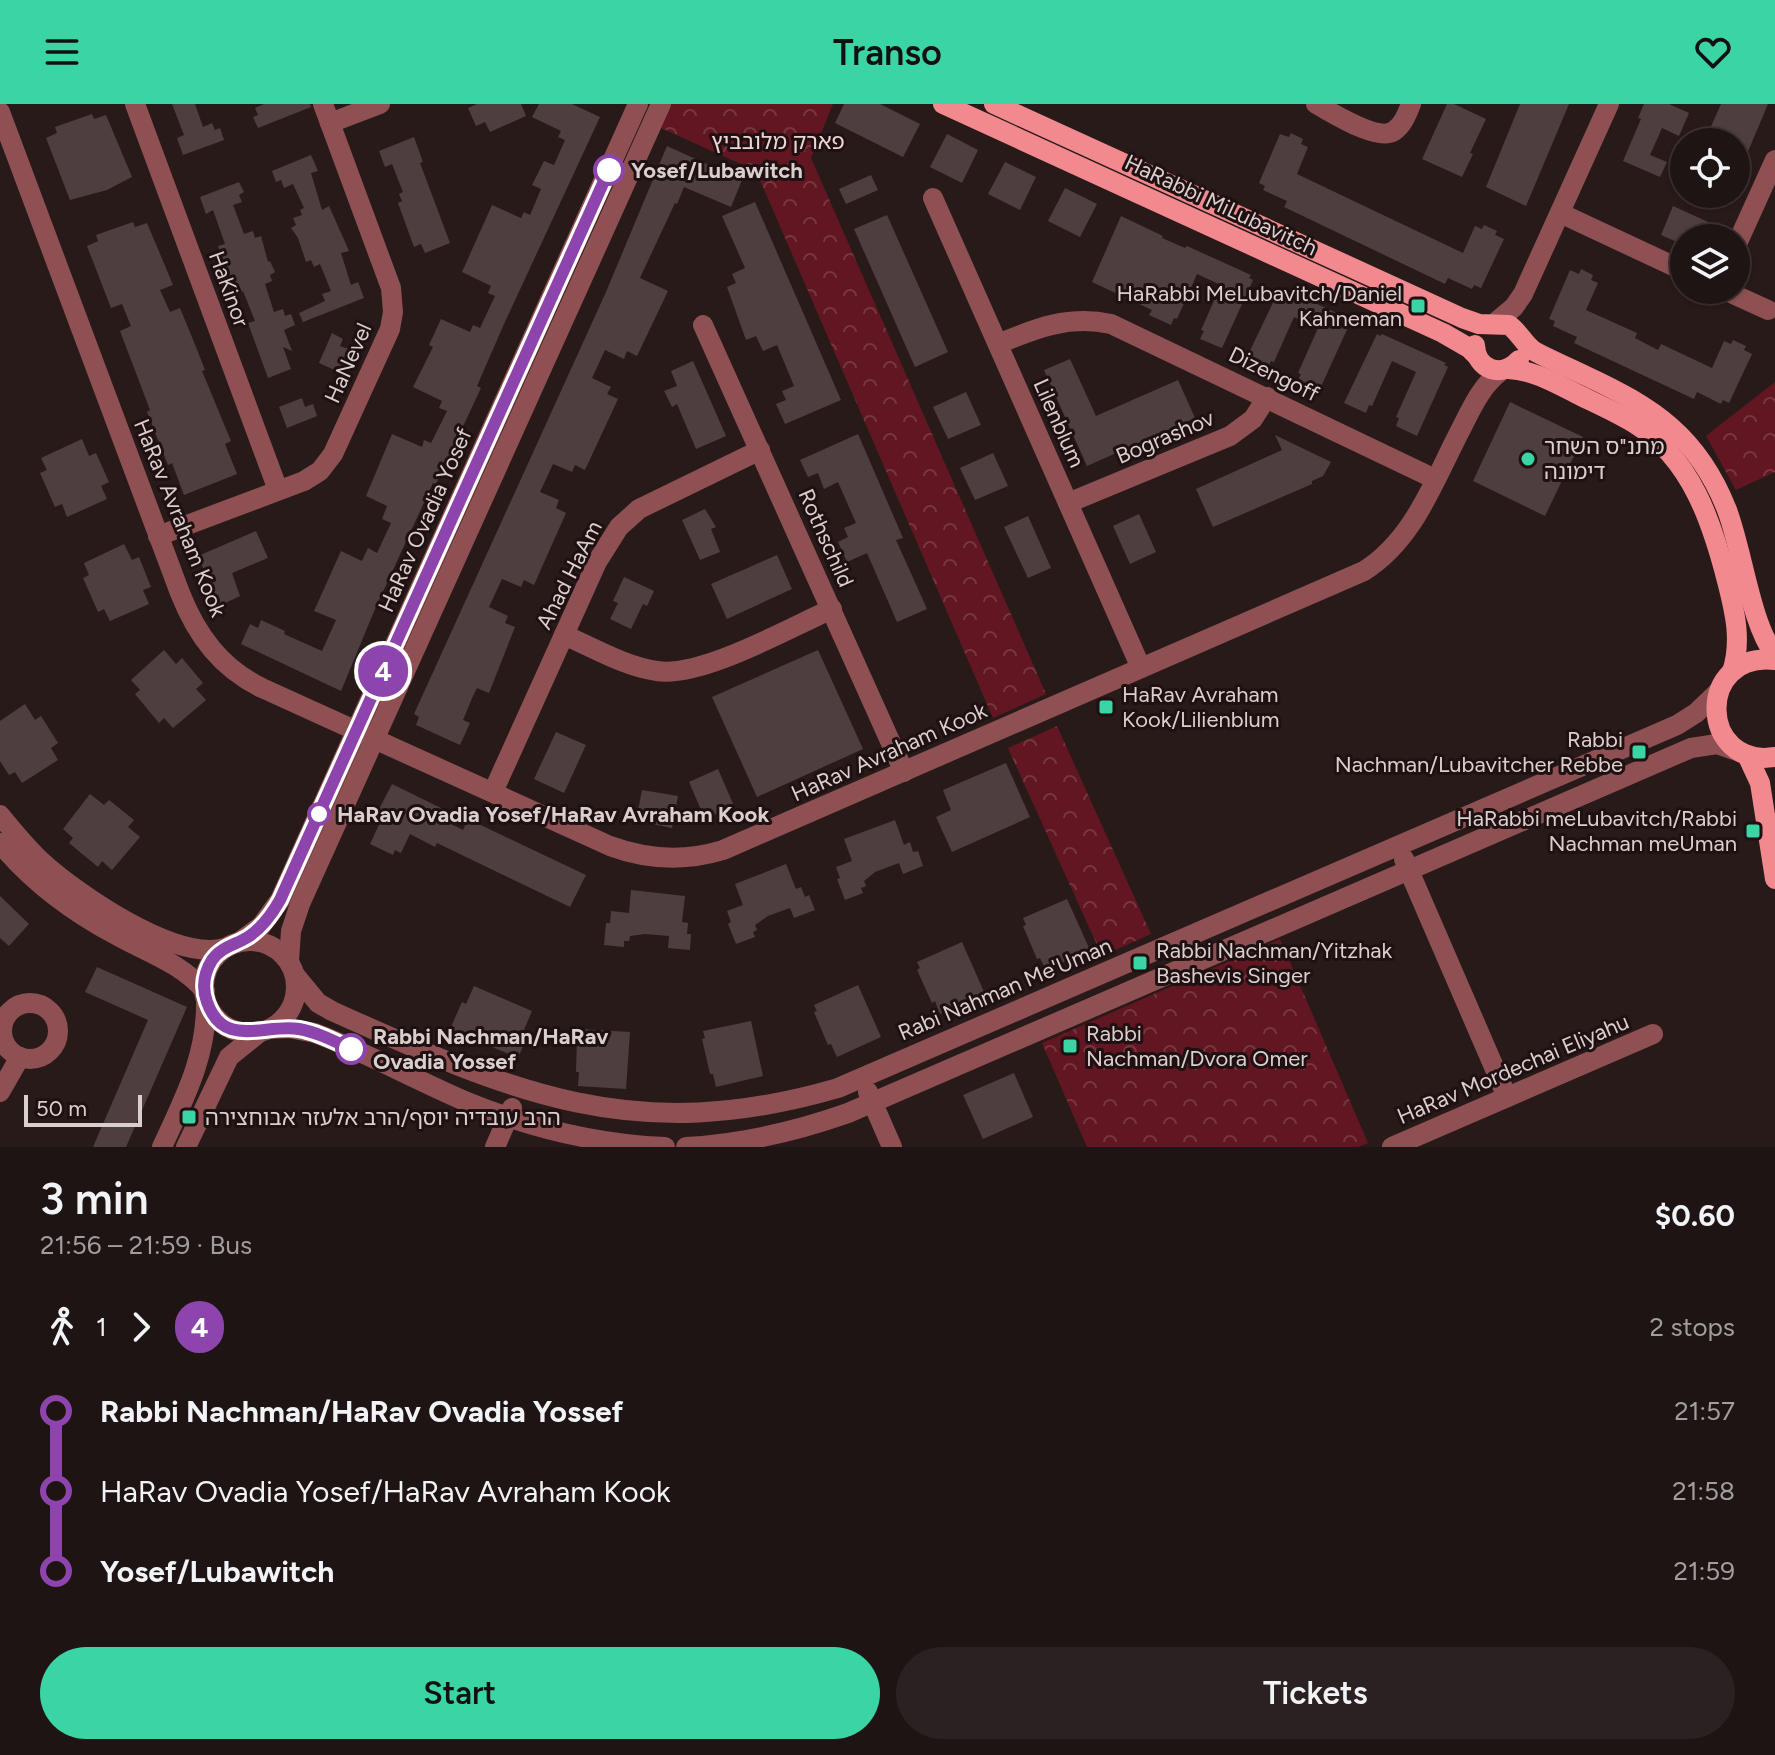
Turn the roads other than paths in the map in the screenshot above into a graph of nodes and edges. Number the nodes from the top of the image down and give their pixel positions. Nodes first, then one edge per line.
1 (135, 104) edge
2 (380, 104) edge
3 (638, 104) edge
4 (661, 104) edge
5 (943, 104) edge
6 (994, 104) edge
7 (1316, 104) edge
8 (1411, 104) edge
9 (1609, 104) edge
10 (0, 112) edge
11 (326, 113) edge
12 (1775, 160) edge
13 (933, 198) dead end
14 (1560, 213) junction
15 (1746, 224) edge
16 (1670, 264) edge
17 (1523, 294) junction
18 (1750, 302) edge
19 (1768, 310) dead end
20 (1492, 324) junction
21 (703, 325) dead end
22 (1520, 335) junction
23 (998, 344) junction
24 (1477, 358) junction
25 (1505, 370) junction
26 (1267, 397) junction
27 (1472, 407) junction
28 (760, 450) junction
29 (1435, 479) junction
30 (278, 490) junction
31 (1068, 503) junction
32 (158, 536) junction
33 (832, 609) junction
34 (564, 635) junction
35 (1775, 658) edge
36 (1141, 668) junction
37 (1732, 672) junction
38 (1719, 691) junction
39 (366, 734) junction
40 (1744, 753) junction
41 (1775, 757) edge
42 (904, 772) junction
43 (493, 792) junction
44 (3, 836) edge
45 (1398, 846) junction
46 (1409, 870) junction
47 (1775, 879) edge
48 (232, 945) junction
49 (292, 968) junction
50 (205, 995) junction
51 (266, 1030) junction
52 (1653, 1034) dead end
53 (20, 1057) dead end
54 (861, 1078) junction
55 (0, 1092) edge
56 (519, 1093) junction
57 (1507, 1097) junction
58 (872, 1102) junction
59 (508, 1118) junction
60 (162, 1147) edge
61 (186, 1147) edge
62 (495, 1147) edge
63 (665, 1147) edge
64 (686, 1147) edge
65 (892, 1147) edge
66 (1392, 1147) edge

1 - 30 street, HaKinor
2 - 11 street
3 - 39 street, HaRav Ovadia Yosef
4 - 39 street, HaRav Ovadia Yosef
5 - 24 main road, HaRabbi MiLubavitch
6 - 20 main road, HaRabbi MiLubavitch
7 - 8 street
9 - 14 street
10 - 32 street, HaRav Avraham Kook
11 - 30 street, HaNevel
12 - 15 street
13 - 23 street, Lilenblum
14 - 16 street
14 - 17 street
17 - 20 street
17 - 22 street
18 - 19 street
20 - 22 main road
20 - 24 main road
21 - 28 street, Rothschild
22 - 25 main road
22 - 35 main road
23 - 26 street, Dizengoff
23 - 31 street, Lilenblum
24 - 25 main road
24 - 27 street, HaRav Avraham Kook
25 - 27 street, HaRav Avraham Kook
25 - 37 main road
26 - 29 street, Dizengoff
26 - 31 street, Bograshov
27 - 29 street, HaRav Avraham Kook
28 - 33 street, Rothschild
28 - 34 street, Ahad HaAm
29 - 36 street, HaRav Avraham Kook
30 - 32 street, HaNevel
31 - 36 street, Lilenblum
32 - 39 street, HaRav Avraham Kook
33 - 34 street
33 - 42 street, Rothschild
34 - 43 street, Ahad HaAm
35 - 37 main road
36 - 42 street, HaRav Avraham Kook
37 - 38 main road
38 - 40 main road
38 - 45 street, Rabi Nahman Me'Uman
39 - 43 street, HaRav Avraham Kook
39 - 48 street, HaRav Ovadia Yosef
39 - 49 street, HaRav Ovadia Yosef
40 - 41 main road
40 - 46 street
40 - 47 main road
42 - 43 street, HaRav Avraham Kook
44 - 48 street
44 - 50 street
45 - 46 street
45 - 54 street, Rabi Nahman Me'Uman
46 - 57 street
46 - 58 street
48 - 49 street
48 - 50 street
49 - 51 street
49 - 56 street, Rabi Nahman Me'Uman
50 - 51 street
50 - 60 street
51 - 59 street
51 - 61 street
52 - 57 street, HaRav Mordechai Eliyahu
53 - 55 street
54 - 56 street, Rabi Nahman Me'Uman
54 - 58 street
56 - 59 street
57 - 66 street, HaRav Mordechai Eliyahu
58 - 64 street
58 - 65 street
59 - 62 street
59 - 63 street

